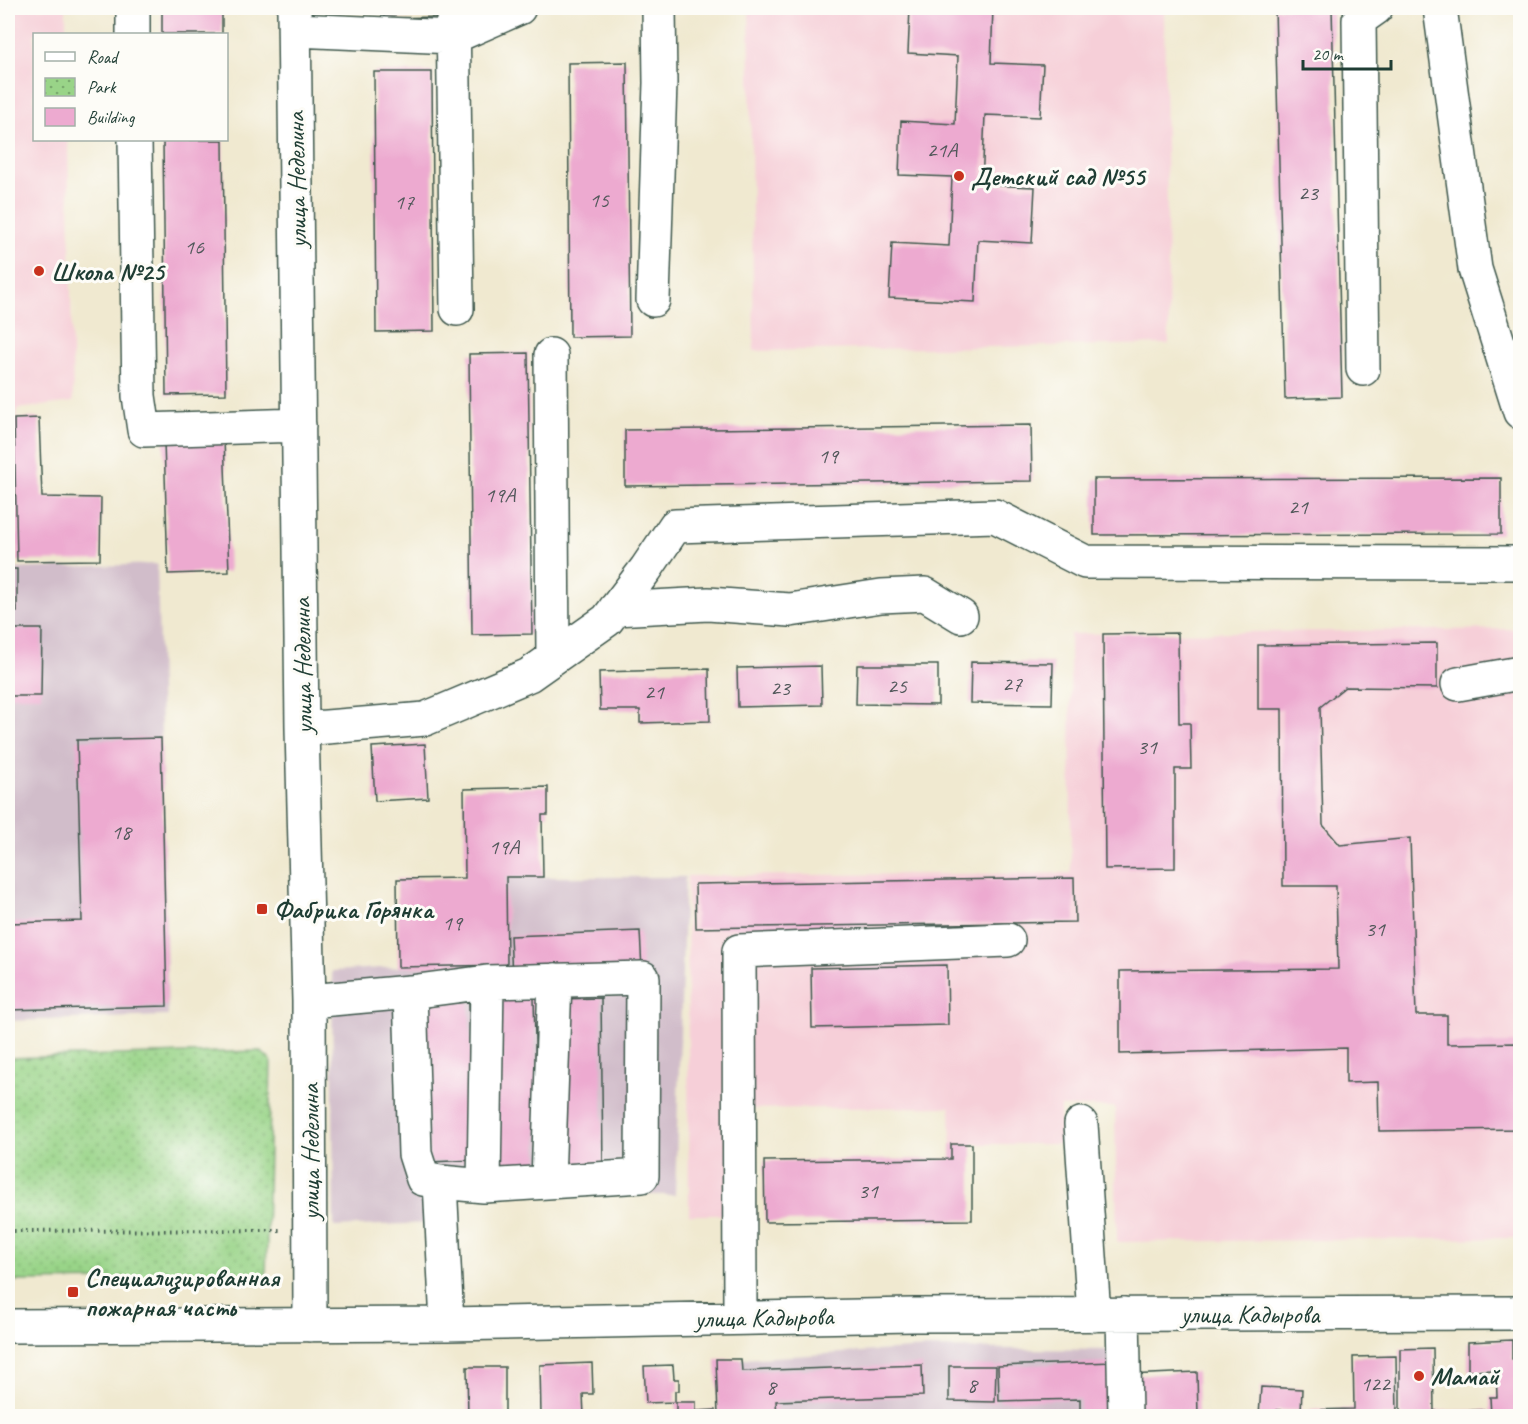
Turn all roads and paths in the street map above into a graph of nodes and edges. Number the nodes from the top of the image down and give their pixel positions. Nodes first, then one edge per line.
1 (133, 8) edge
2 (519, 8) edge
3 (659, 8) edge
4 (1376, 8) edge
5 (1440, 8) edge
6 (295, 19) edge
7 (453, 22) edge
8 (133, 33) edge
9 (135, 141) edge
10 (653, 300) dead end
11 (457, 309) dead end
12 (551, 355) dead end
13 (1363, 369) dead end
14 (1521, 412) edge
15 (299, 425) junction
16 (1521, 563) edge
17 (615, 609) junction
18 (961, 616) dead end
19 (553, 658) junction
20 (1521, 673) edge
21 (1458, 684) dead end
22 (302, 729) junction
23 (1008, 940) dead end
24 (555, 980) junction
25 (487, 982) junction
26 (410, 992) junction
27 (309, 1001) junction
28 (1081, 1124) dead end
29 (440, 1182) junction
30 (548, 1182) junction
31 (484, 1186) junction
32 (310, 1230) junction
33 (8, 1231) edge
34 (1521, 1313) edge
35 (1108, 1314) junction
36 (740, 1318) junction
37 (447, 1324) junction
38 (310, 1325) junction
39 (8, 1326) edge
40 (1125, 1416) edge

1 - 8 street
2 - 7 street
3 - 10 street
4 - 13 street
5 - 14 street
6 - 7 street
6 - 15 street, улица Неделина
7 - 11 street
9 - 15 street
12 - 19 street
15 - 22 street, улица Неделина
16 - 17 street
17 - 18 street
17 - 19 street
19 - 22 street
20 - 21 street
22 - 27 street, улица Неделина
23 - 36 street
24 - 25 street
24 - 30 street
24 - 30 street
25 - 26 street
25 - 31 street
26 - 27 street
26 - 29 street
27 - 32 street, улица Неделина
28 - 35 street
29 - 31 street
29 - 37 street
30 - 31 street
32 - 33 path
32 - 38 street, улица Неделина
34 - 35 street, улица Кадырова
35 - 36 street, улица Кадырова
35 - 40 street
36 - 37 street, улица Кадырова
37 - 38 street, улица Кадырова
38 - 39 street, улица Кадырова

